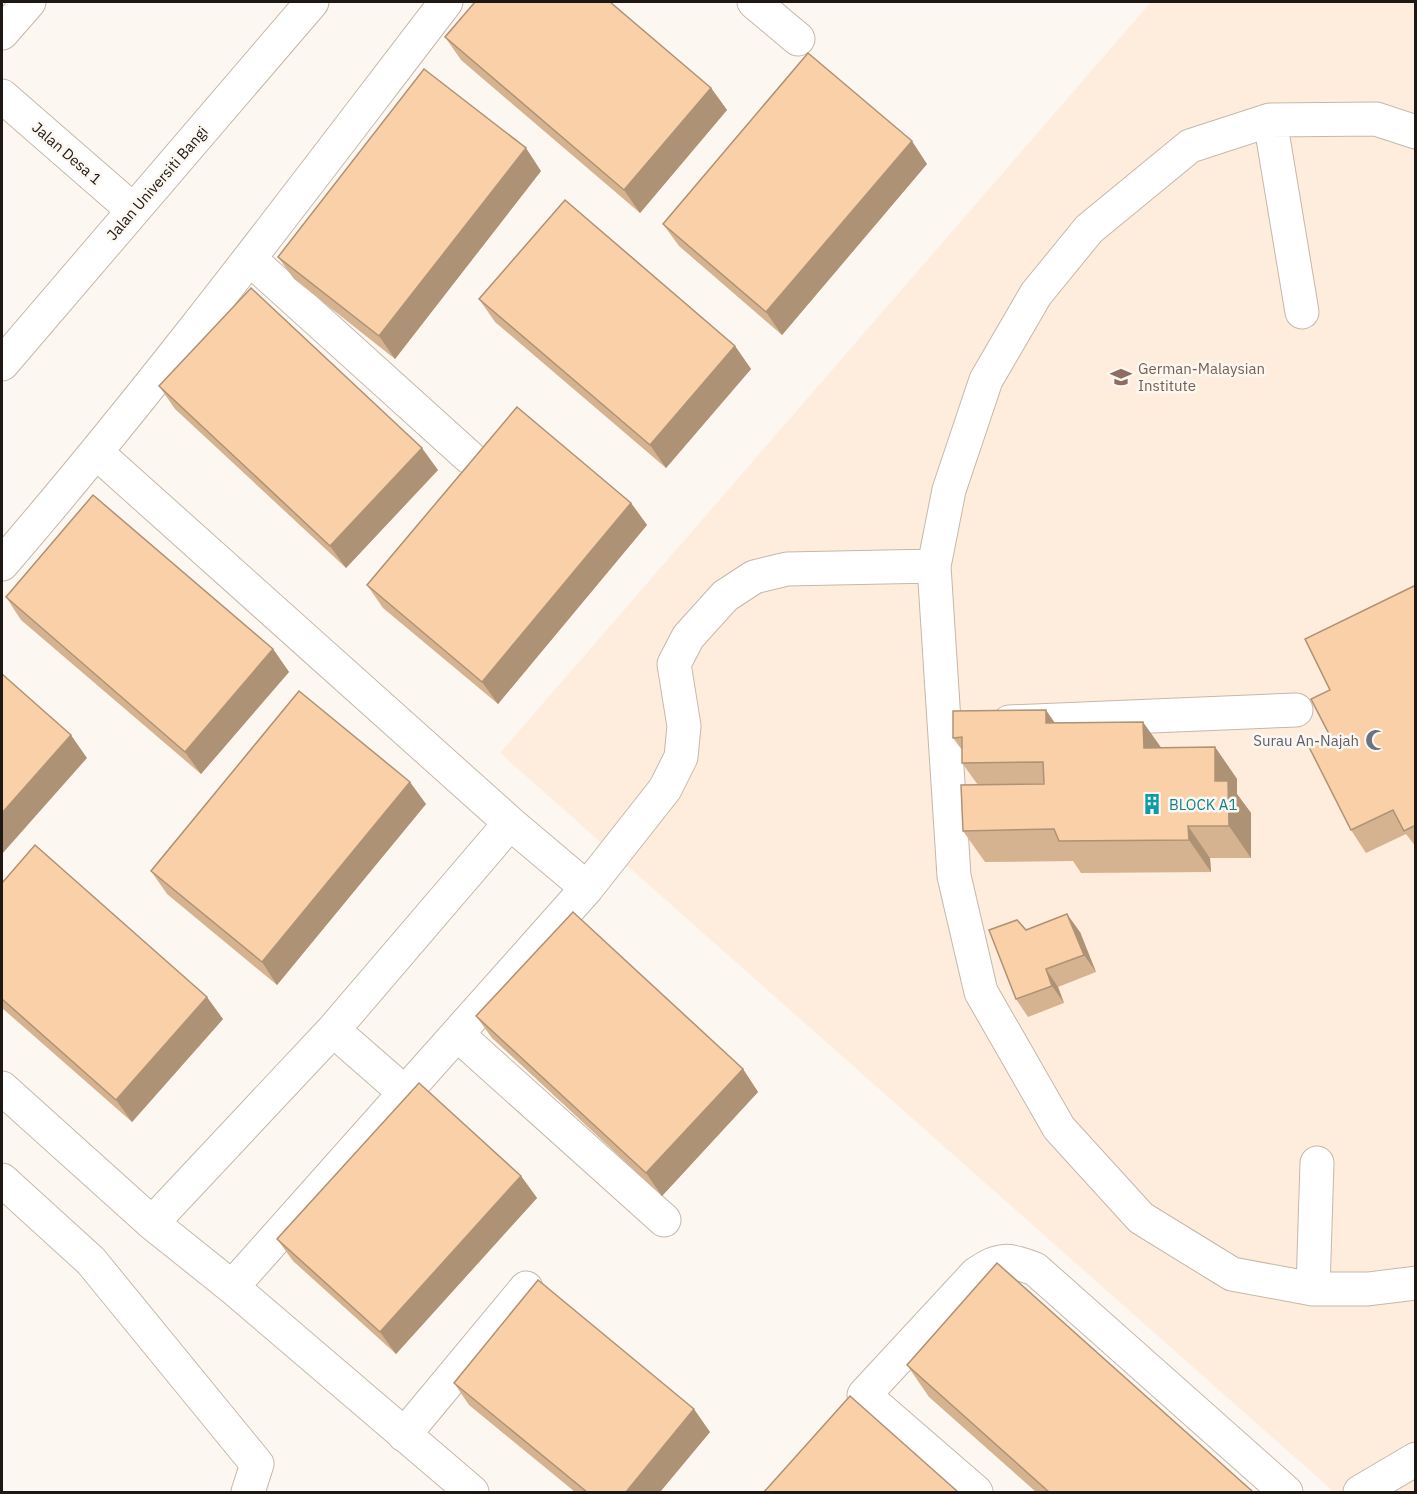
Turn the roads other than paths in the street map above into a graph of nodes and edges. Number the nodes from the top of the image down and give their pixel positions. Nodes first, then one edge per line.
1 (29, 2) edge
2 (312, 2) edge
3 (446, 2) edge
4 (754, 2) edge
5 (2, 33) edge
6 (798, 39) dead end
7 (2, 96) edge
8 (1270, 120) junction
9 (1416, 132) edge
10 (133, 210) junction
11 (251, 260) junction
12 (1302, 312) dead end
13 (2, 364) edge
14 (97, 453) junction
15 (469, 457) dead end
16 (2, 564) edge
17 (934, 566) junction
18 (1296, 710) dead end
19 (944, 725) junction
20 (510, 823) junction
21 (587, 888) junction
22 (333, 1030) junction
23 (458, 1035) junction
24 (2, 1088) edge
25 (404, 1092) junction
26 (1317, 1163) dead end
27 (2, 1180) edge
28 (664, 1220) dead end
29 (152, 1223) junction
30 (1416, 1283) edge
31 (232, 1287) junction
32 (526, 1288) dead end
33 (1313, 1289) junction
34 (864, 1395) junction
35 (840, 1422) edge
36 (404, 1435) junction
37 (1416, 1459) edge
38 (248, 1492) edge
39 (472, 1492) edge
40 (976, 1492) edge
41 (1286, 1492) edge
42 (1360, 1492) edge

1 - 5 street
2 - 10 street, Jalan Universiti Bangi
3 - 11 street
4 - 6 street
7 - 10 street, Jalan Desa 1
8 - 9 street
8 - 12 street
8 - 17 street
10 - 13 street, Jalan Universiti Bangi
11 - 14 street
11 - 15 street
14 - 16 street
14 - 20 street
17 - 19 street
17 - 21 street
18 - 19 street
19 - 33 street
20 - 21 street
20 - 22 street
21 - 23 street
22 - 25 street
22 - 29 street
23 - 25 street
23 - 28 street
24 - 29 street
25 - 31 street
26 - 33 street
27 - 38 street
29 - 31 street
30 - 33 street
31 - 36 street
32 - 36 street
34 - 35 street
34 - 40 street
34 - 41 street
36 - 39 street
37 - 42 street

